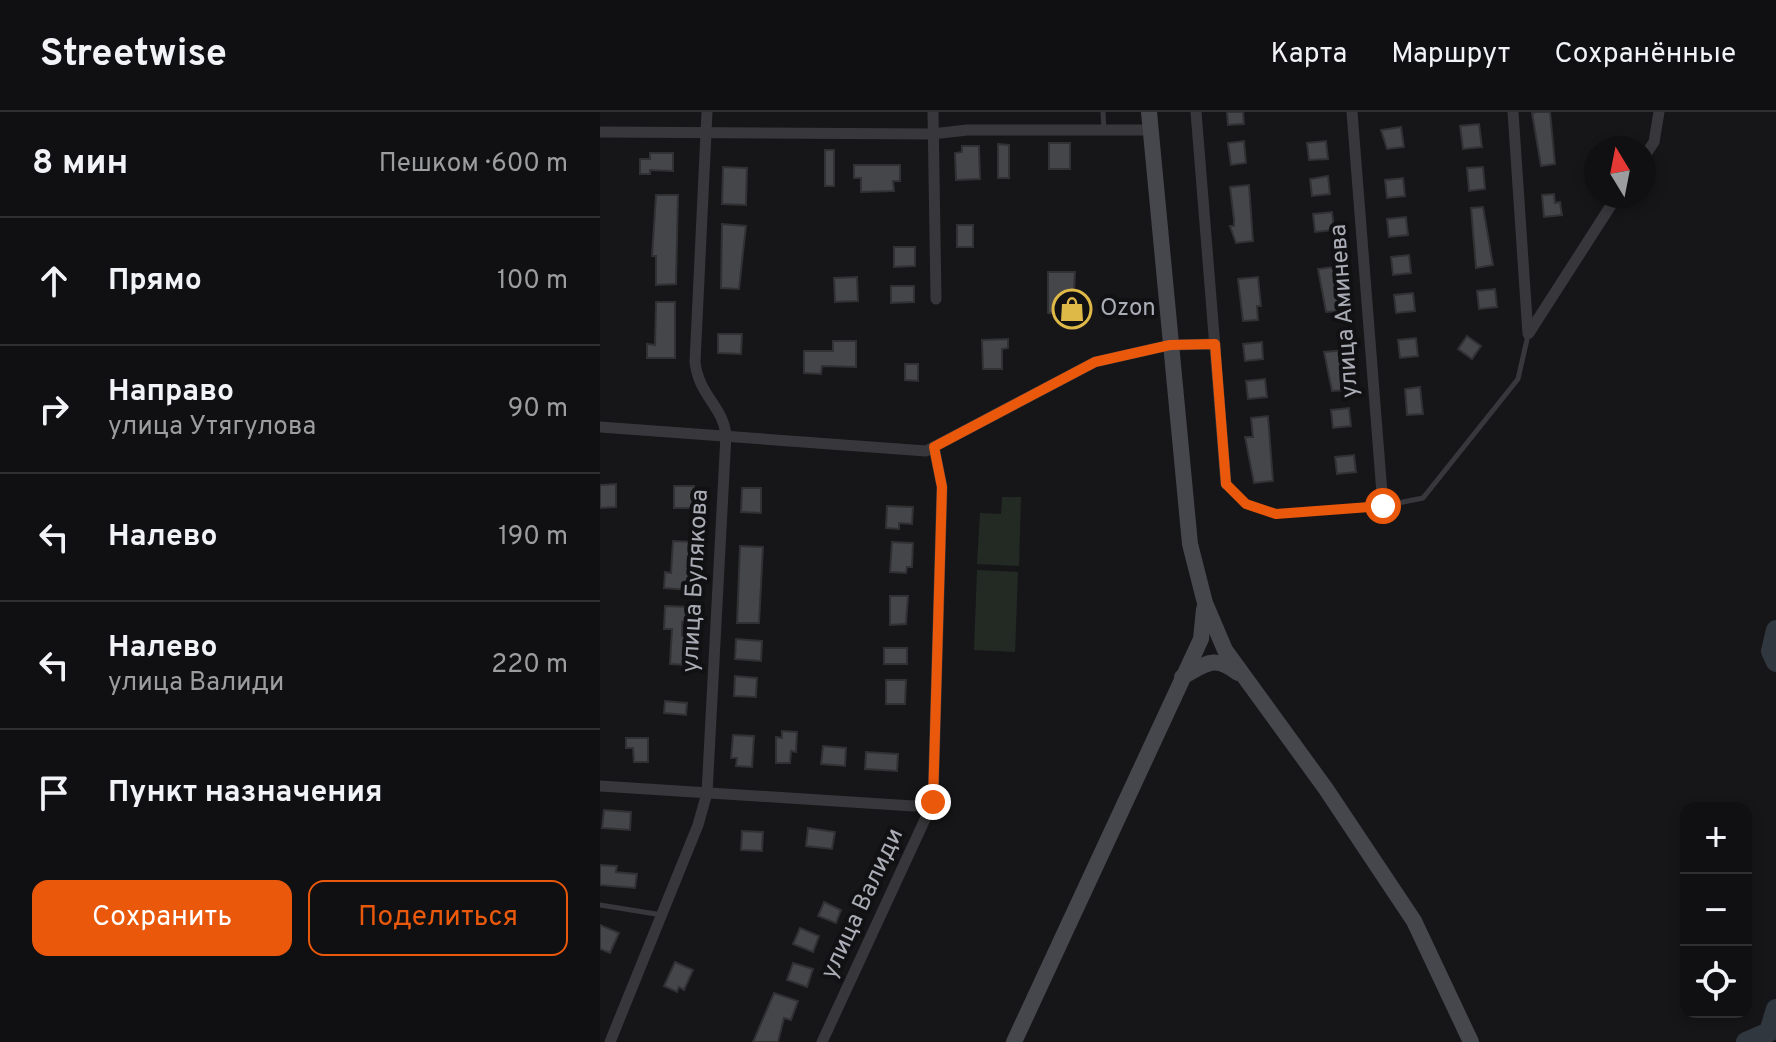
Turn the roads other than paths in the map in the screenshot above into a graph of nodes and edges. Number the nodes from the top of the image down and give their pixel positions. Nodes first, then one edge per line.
1 (707, 112) edge
2 (933, 112) edge
3 (1103, 112) edge
4 (1149, 112) edge
5 (1196, 112) edge
6 (1352, 112) edge
7 (1513, 112) edge
8 (1659, 112) edge
9 (707, 130) junction
10 (1150, 130) junction
11 (1104, 131) junction
12 (600, 132) edge
13 (932, 134) junction
14 (1655, 136) edge
15 (1609, 208) edge
16 (936, 299) dead end
17 (1528, 334) junction
18 (1215, 344) junction
19 (1170, 345) junction
20 (600, 427) edge
21 (726, 435) junction
22 (934, 447) junction
23 (1226, 484) joint
24 (1383, 506) junction
25 (1205, 603) junction
26 (1182, 677) junction
27 (1248, 681) junction
28 (600, 786) edge
29 (707, 793) junction
30 (933, 802) junction
31 (600, 905) edge
32 (662, 915) junction
33 (610, 1042) edge
34 (822, 1042) edge
35 (1014, 1042) edge
36 (1471, 1042) edge

1 - 9 street, улица Булякова
2 - 13 street
3 - 11 lane
4 - 10 main road
5 - 18 street
6 - 24 street, улица Аминева
7 - 17 street
8 - 14 street
9 - 12 street
9 - 13 street
9 - 21 street, улица Булякова
10 - 11 street
10 - 19 main road
11 - 13 street
13 - 16 street
15 - 17 street
17 - 24 lane
18 - 19 street
18 - 23 street
19 - 22 street
19 - 25 main road
20 - 21 street
21 - 22 street
21 - 29 street, улица Булякова
22 - 30 street, улица Валиди
23 - 24 lane
25 - 26 main road
25 - 27 main road
26 - 27 main road
26 - 35 main road
27 - 36 main road
28 - 29 street
29 - 30 street
29 - 32 street, улица Булякова
30 - 34 street, улица Валиди
31 - 32 lane
32 - 33 street, улица Булякова

